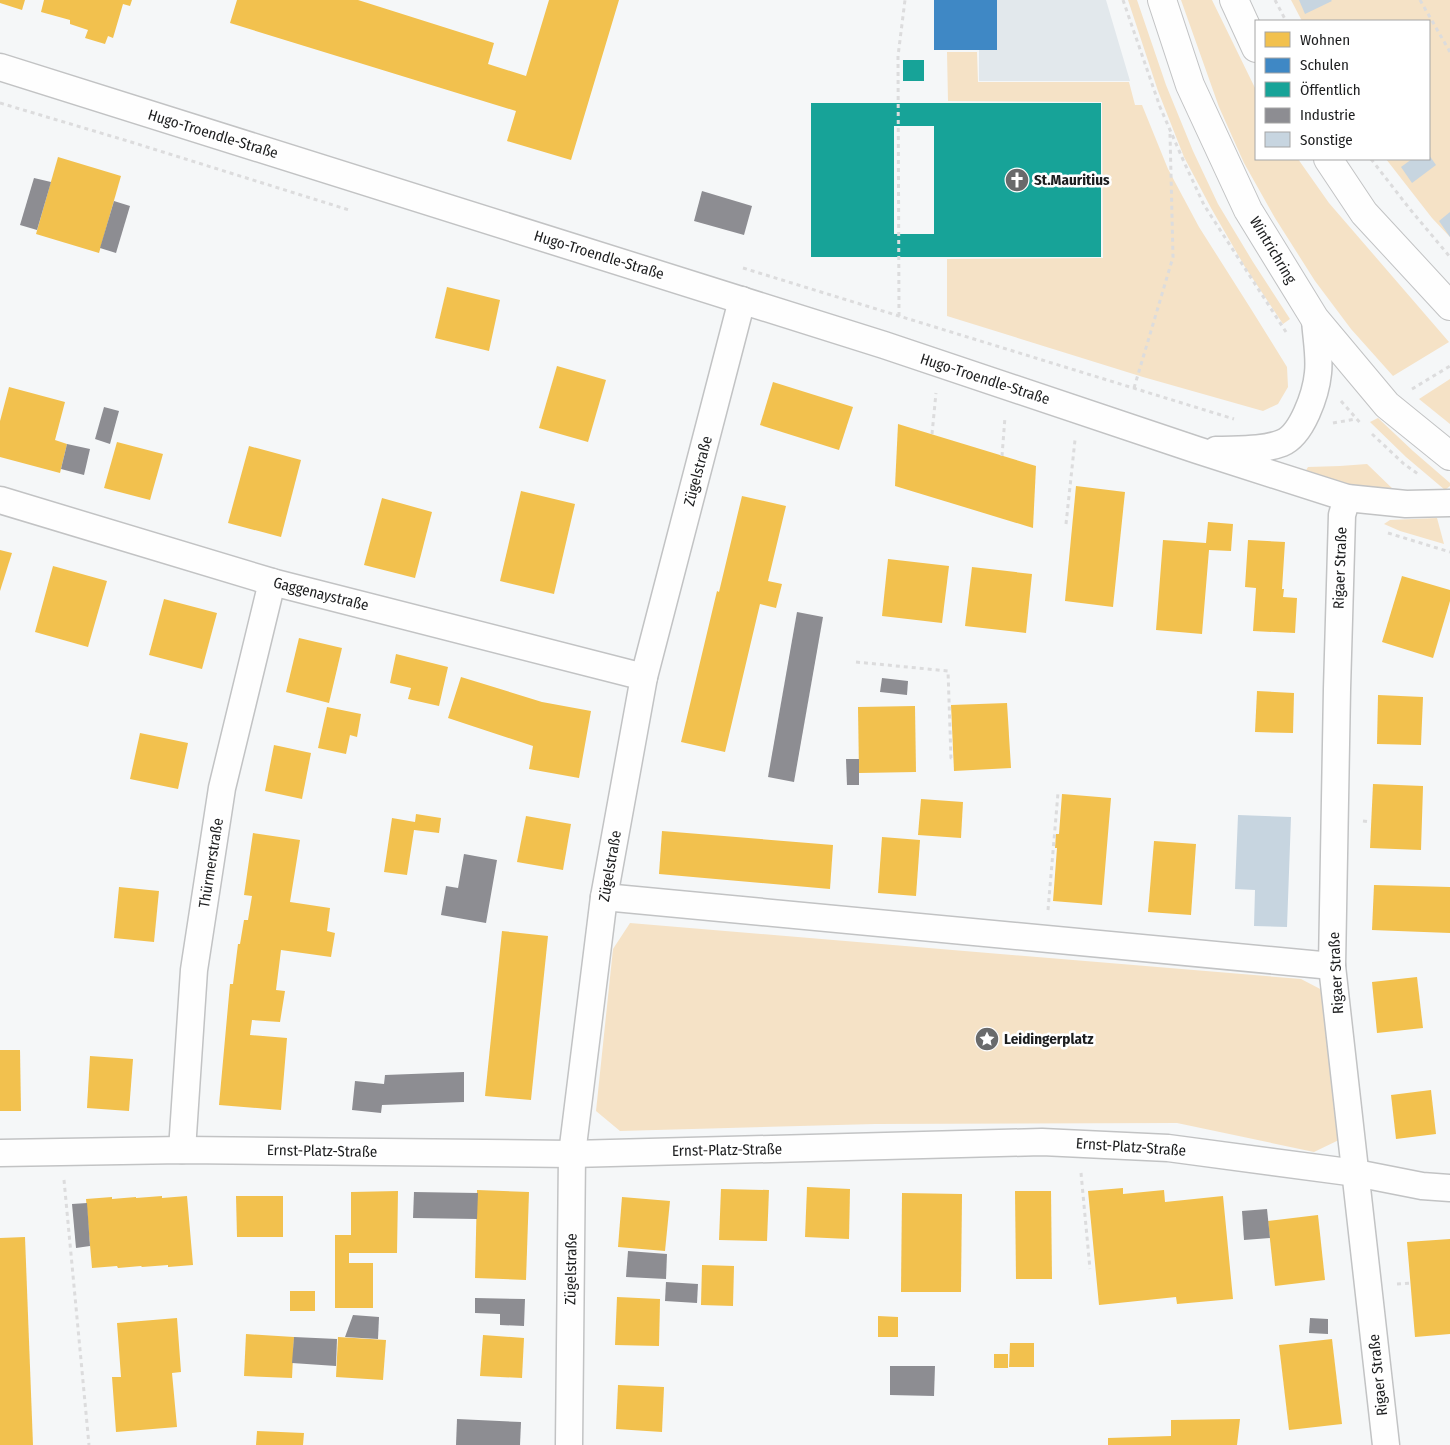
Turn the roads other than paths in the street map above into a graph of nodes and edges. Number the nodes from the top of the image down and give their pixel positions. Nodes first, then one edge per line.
1 (1162, 0) edge
2 (1234, 0) edge
3 (1255, 46) edge
4 (0, 66) edge
5 (1329, 160) edge
6 (742, 300) junction
7 (1450, 306) edge
8 (1315, 319) junction
9 (1196, 450) junction
10 (1450, 456) edge
11 (1347, 498) junction
12 (0, 500) edge
13 (1450, 502) edge
14 (272, 582) junction
15 (644, 677) junction
16 (604, 897) junction
17 (1332, 966) junction
18 (182, 1150) junction
19 (0, 1153) edge
20 (572, 1154) junction
21 (1356, 1173) junction
22 (1450, 1188) edge
23 (569, 1445) edge
24 (1386, 1445) edge

1 - 8 main road, Wintrichring
2 - 3 main road
4 - 6 street, Hugo-Troendle-Straße
5 - 7 main road
6 - 9 street, Hugo-Troendle-Straße
6 - 15 street, Zügelstraße
8 - 9 street, Hugo-Troendle-Straße
8 - 10 main road, Wintrichring
9 - 11 street, Hugo-Troendle-Straße
11 - 13 street, Hugo-Troendle-Straße
11 - 17 street, Rigaer Straße
12 - 14 street, Gaggenaystraße
14 - 15 street, Gaggenaystraße
14 - 18 street, Thürmerstraße
15 - 16 street, Zügelstraße
16 - 17 street
16 - 20 street, Zügelstraße
17 - 21 street, Rigaer Straße
18 - 19 street, Ernst-Platz-Straße
18 - 20 street, Ernst-Platz-Straße
20 - 21 street, Ernst-Platz-Straße
20 - 23 street, Zügelstraße
21 - 22 street, Ernst-Platz-Straße
21 - 24 street, Rigaer Straße

